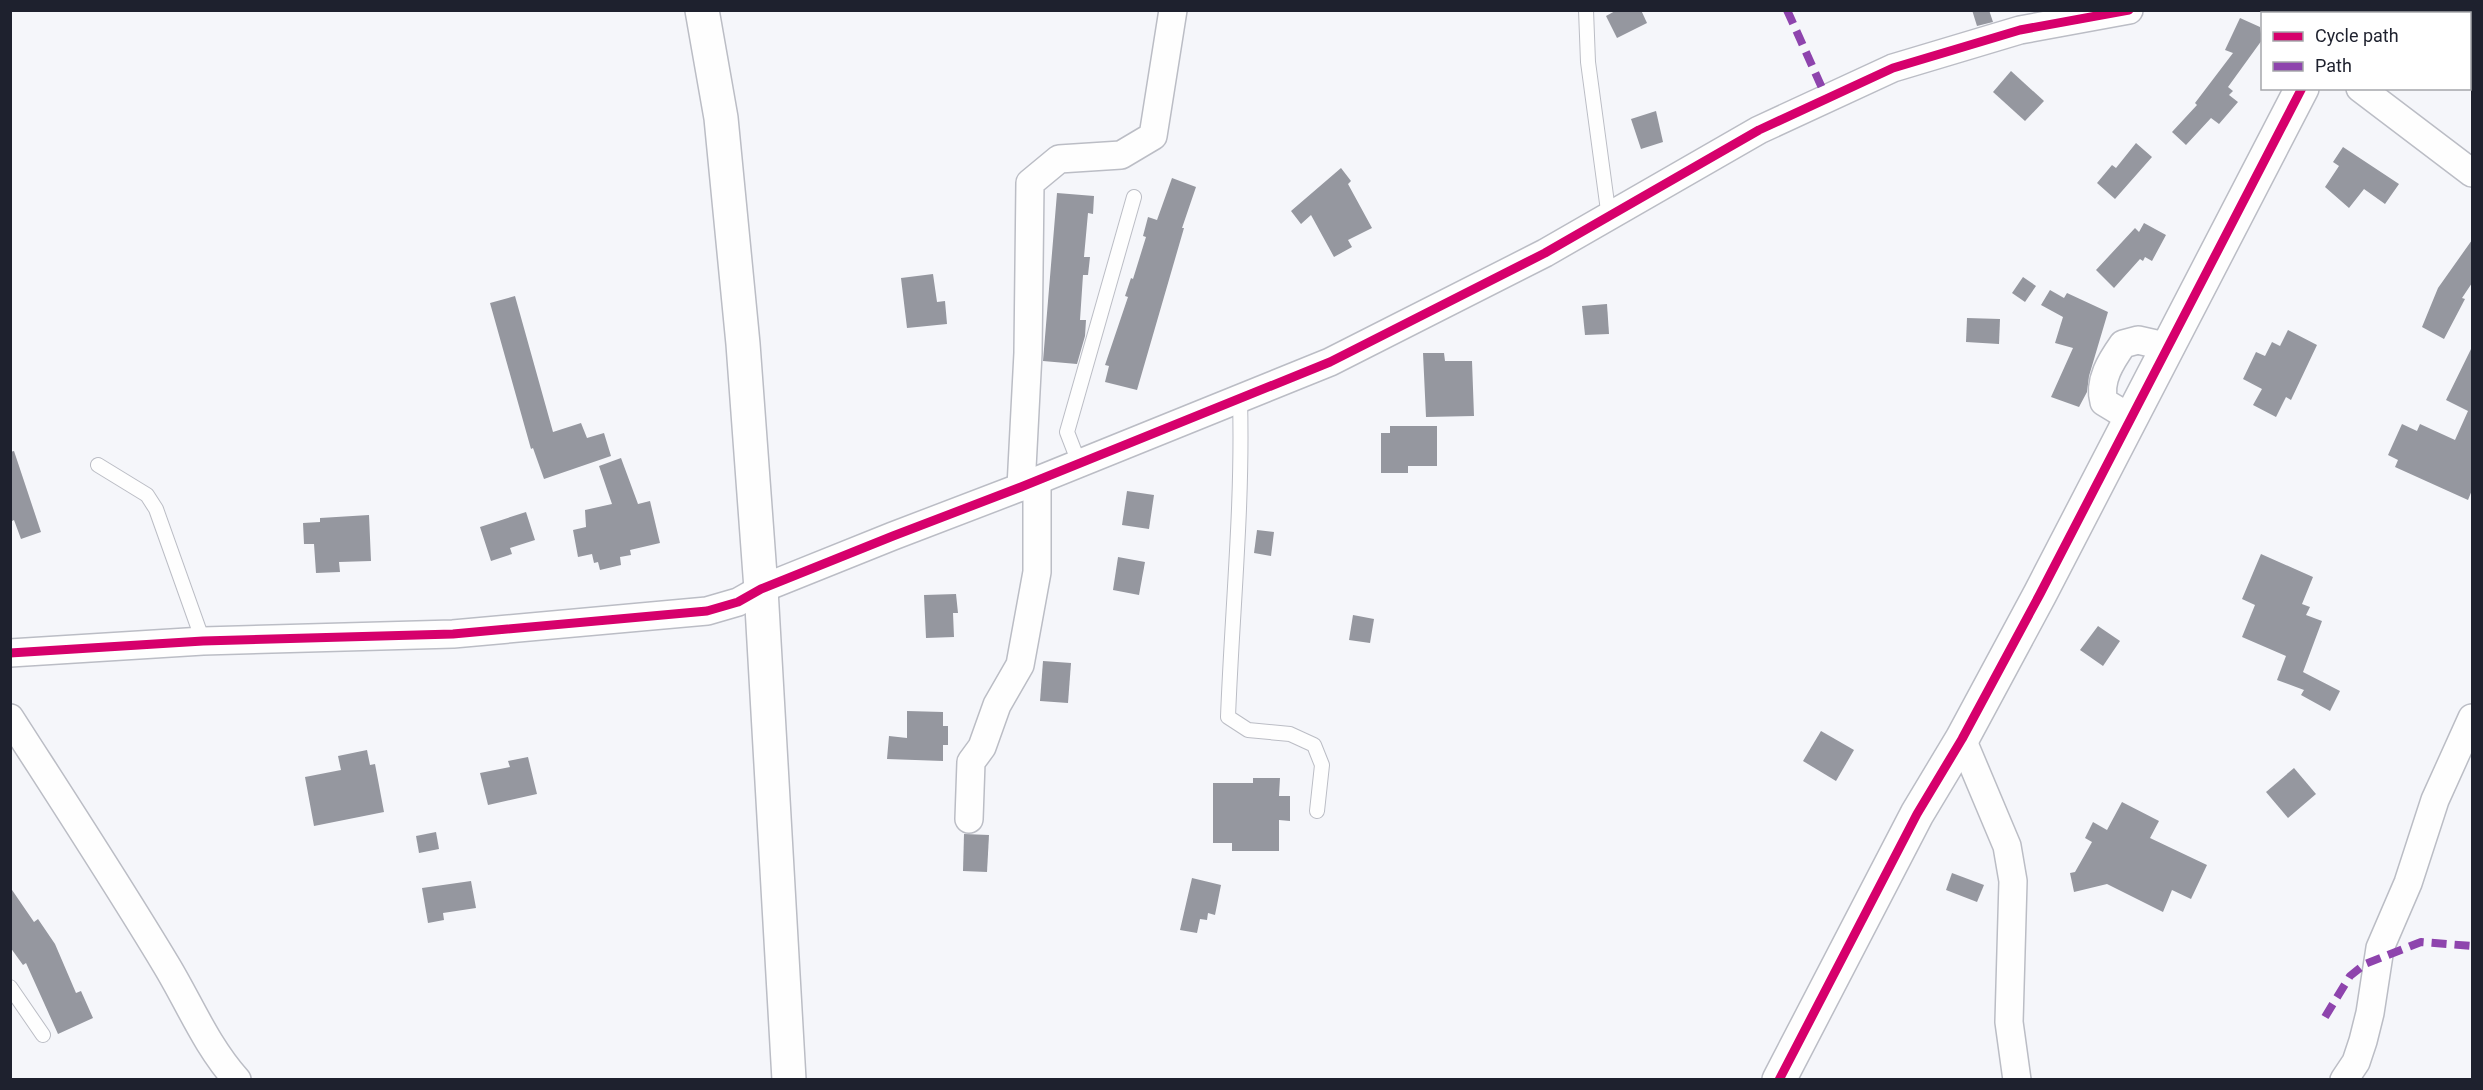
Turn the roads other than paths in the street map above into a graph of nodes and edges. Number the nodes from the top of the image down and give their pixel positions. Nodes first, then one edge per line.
1 (702, 10) edge
2 (1173, 10) edge
3 (1586, 10) edge
4 (2129, 10) edge
5 (2301, 90) edge
6 (2363, 90) edge
7 (2472, 173) edge
8 (1134, 197) dead end
9 (1609, 218) junction
10 (2169, 347) junction
11 (1240, 400) junction
12 (2132, 419) junction
13 (1079, 463) junction
14 (98, 465) dead end
15 (1029, 484) junction
16 (761, 589) junction
17 (203, 641) junction
18 (10, 653) edge
19 (10, 718) edge
20 (2472, 718) edge
21 (1962, 739) junction
22 (1317, 811) dead end
23 (969, 819) dead end
24 (10, 987) edge
25 (43, 1035) dead end
26 (237, 1080) edge
27 (789, 1080) edge
28 (1779, 1080) edge
29 (2017, 1080) edge
30 (2344, 1080) edge

1 - 16 street
2 - 15 street
3 - 9 lane
4 - 9 street
5 - 10 street
6 - 7 street
8 - 13 lane
9 - 11 street
10 - 12 street
10 - 12 street
11 - 13 street
11 - 22 lane
12 - 21 street
13 - 15 street
14 - 17 lane
15 - 16 street
15 - 23 street
16 - 17 street
16 - 27 street
17 - 18 street
19 - 26 street
20 - 30 street
21 - 28 street
21 - 29 street
24 - 25 lane

